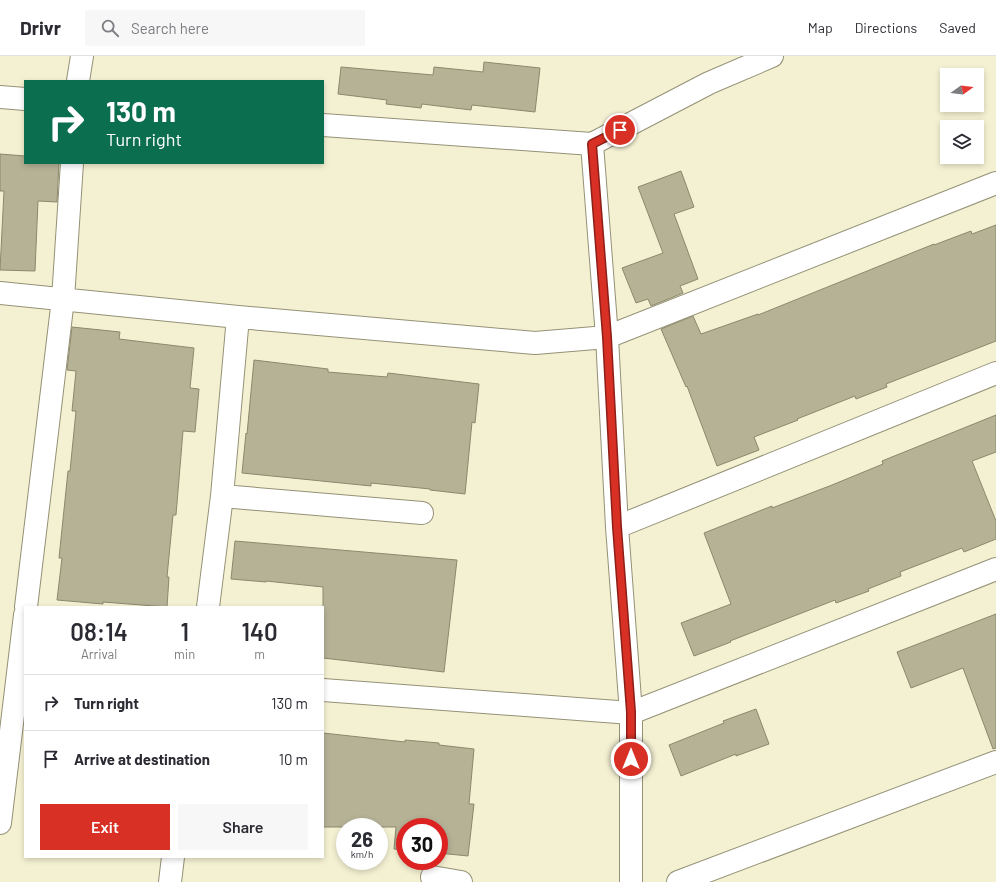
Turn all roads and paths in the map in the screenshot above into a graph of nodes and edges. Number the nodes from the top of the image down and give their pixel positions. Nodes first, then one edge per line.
1 (82, 56) edge
2 (772, 56) edge
3 (78, 80) edge
4 (0, 97) edge
5 (24, 99) edge
6 (324, 125) edge
7 (592, 144) junction
8 (72, 164) edge
9 (996, 183) edge
10 (0, 293) edge
11 (63, 299) junction
12 (238, 317) junction
13 (607, 337) junction
14 (996, 374) edge
15 (222, 496) junction
16 (422, 513) dead end
17 (617, 527) junction
18 (996, 569) edge
19 (26, 606) edge
20 (208, 606) edge
21 (24, 623) edge
22 (324, 690) edge
23 (631, 712) junction
24 (996, 762) edge
25 (0, 823) edge
26 (173, 858) edge
27 (432, 877) dead end
28 (170, 882) edge
29 (461, 882) edge
30 (631, 882) edge
31 (678, 882) edge

1 - 3 street
2 - 7 street
4 - 5 street
6 - 7 street
7 - 13 street
8 - 11 street
9 - 13 street
10 - 11 street
11 - 12 street
11 - 19 street
12 - 13 street
12 - 15 street
13 - 17 street
14 - 17 street
15 - 16 street
15 - 20 street
17 - 23 street
18 - 23 street
21 - 25 street
22 - 23 street
23 - 30 street
24 - 31 street
26 - 28 street
27 - 29 street

